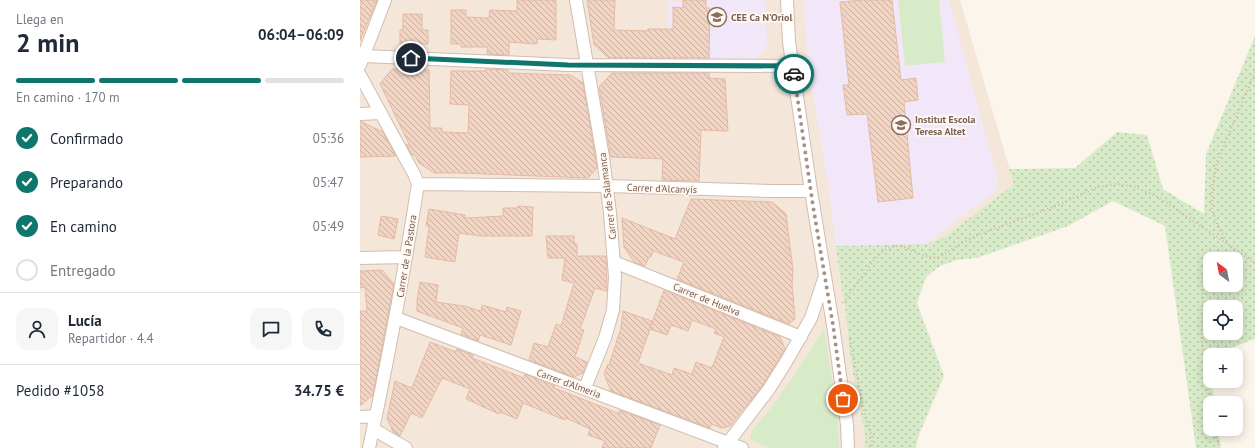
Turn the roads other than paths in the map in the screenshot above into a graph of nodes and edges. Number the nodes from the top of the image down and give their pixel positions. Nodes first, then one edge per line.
1 (385, 0) edge
2 (576, 0) edge
3 (787, 0) edge
4 (362, 60) edge
5 (587, 65) junction
6 (792, 66) junction
7 (360, 75) edge
8 (381, 113) junction
9 (360, 114) edge
10 (418, 184) junction
11 (606, 186) junction
12 (811, 191) junction
13 (406, 257) junction
14 (360, 258) edge
15 (614, 262) junction
16 (824, 278) junction
17 (396, 318) junction
18 (801, 337) junction
19 (585, 388) junction
20 (376, 416) junction
21 (360, 417) edge
22 (373, 429) junction
23 (726, 445) edge
24 (369, 448) edge
25 (406, 448) edge
26 (742, 448) edge
27 (848, 448) edge

1 - 4 street
2 - 5 street, Carrer de Salamanca
3 - 6 street
4 - 5 street
5 - 6 street
5 - 11 street, Carrer de Salamanca
6 - 12 street
7 - 8 street
8 - 9 street
8 - 10 street
10 - 11 street, Carrer d'Alcanyís
10 - 13 street, Carrer de la Pastora
11 - 12 street, Carrer d'Alcanyís
11 - 15 street, Carrer de Salamanca
12 - 16 street
13 - 14 street
13 - 17 street, Carrer de la Pastora
15 - 18 street, Carrer de Huelva
15 - 19 street, Carrer de Salamanca
16 - 18 street
16 - 27 street
17 - 19 street, Carrer d'Almeria
17 - 20 street, Carrer de la Pastora
18 - 23 street
19 - 23 street, Carrer d'Almeria
20 - 21 street
20 - 22 street, Carrer de la Pastora
22 - 24 street, Carrer de la Pastora
22 - 25 street
23 - 26 street, Carrer d'Almeria

